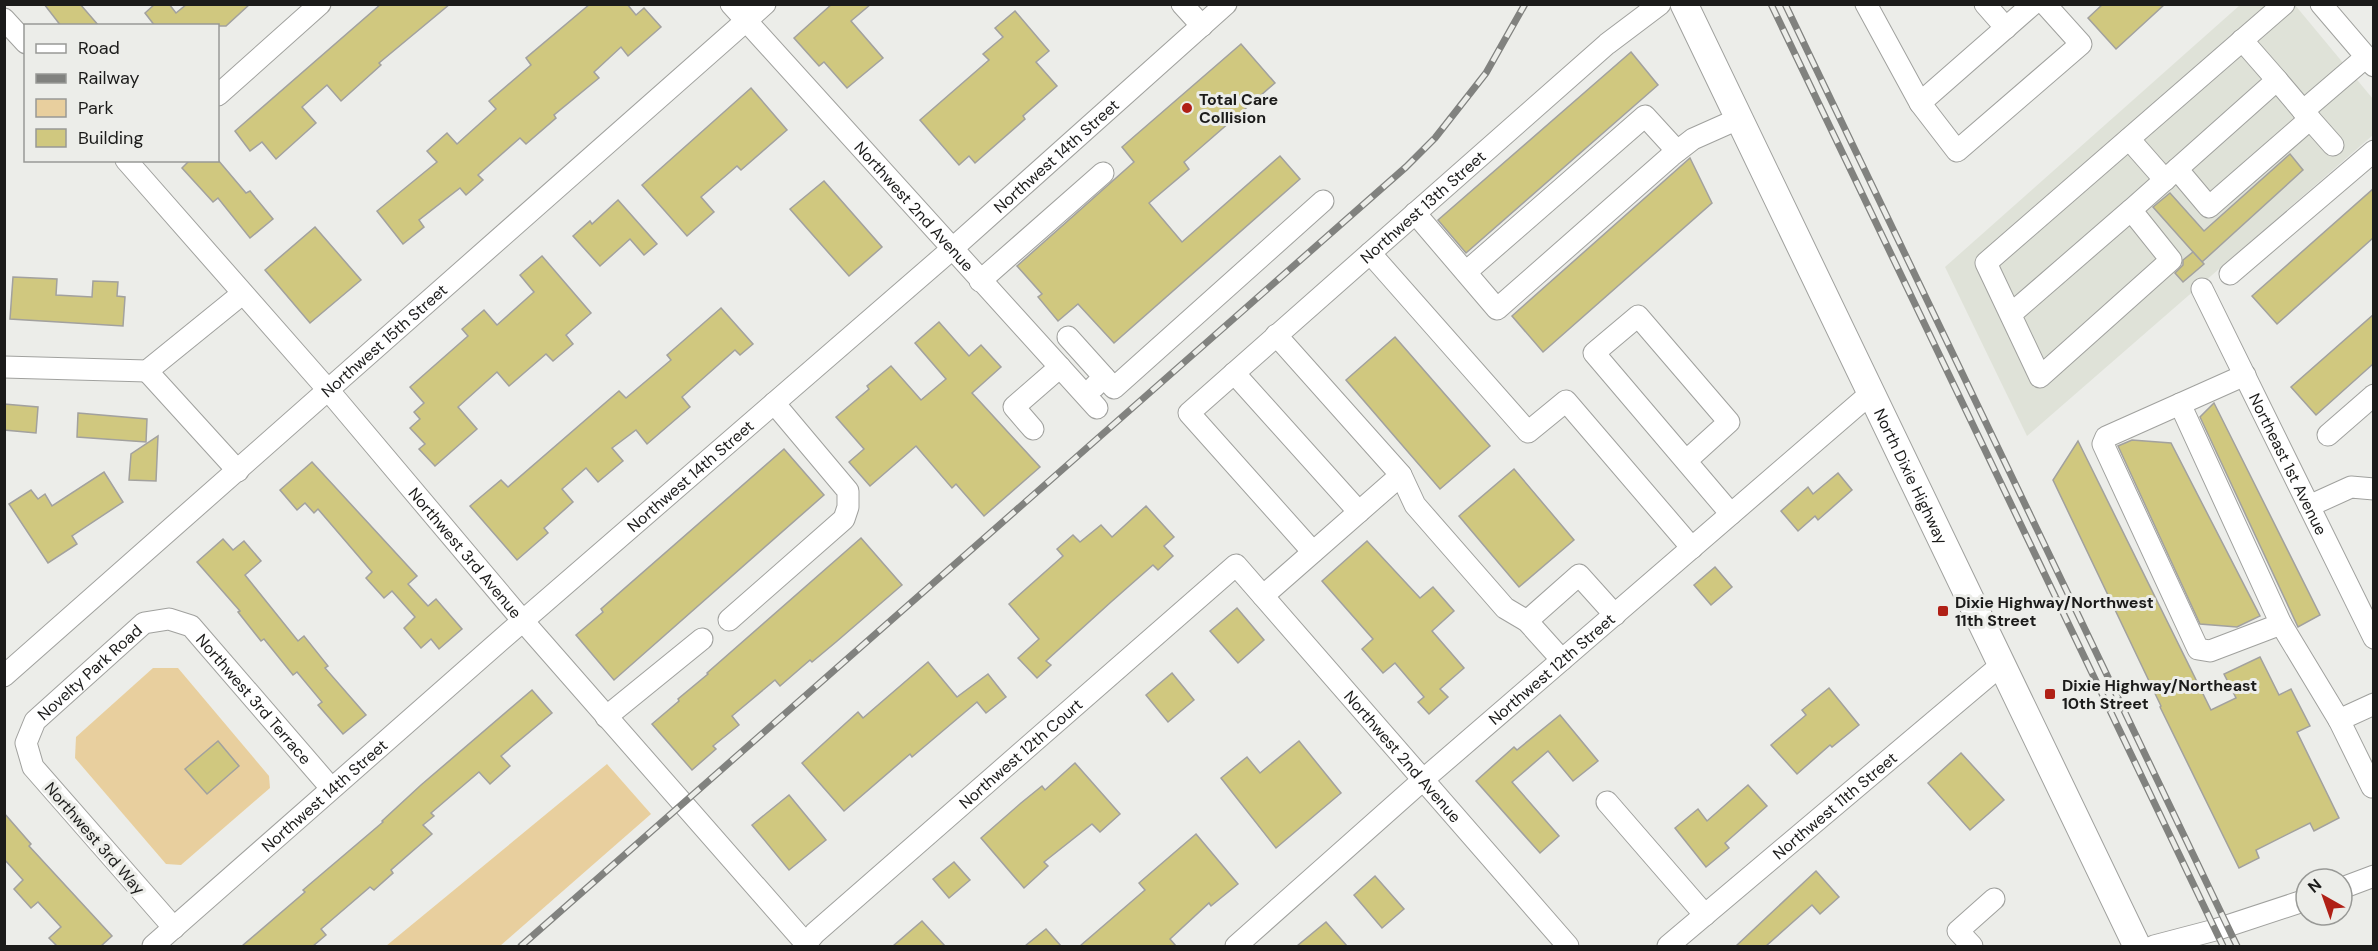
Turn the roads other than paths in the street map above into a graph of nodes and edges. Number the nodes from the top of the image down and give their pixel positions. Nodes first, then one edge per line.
1 (320, 4) edge
2 (731, 4) edge
3 (765, 4) edge
4 (1182, 4) edge
5 (1226, 4) edge
6 (1660, 4) edge
7 (1684, 4) edge
8 (1866, 4) edge
9 (1985, 4) edge
10 (2033, 4) edge
11 (2045, 4) edge
12 (2284, 4) edge
13 (2321, 4) edge
14 (4, 19) edge
15 (746, 22) junction
16 (1202, 26) junction
17 (2006, 28) junction
18 (2242, 40) junction
19 (24, 41) edge
20 (2370, 62) edge
21 (2277, 80) junction
22 (219, 94) edge
23 (1920, 103) junction
24 (2307, 115) junction
25 (1738, 118) junction
26 (2129, 139) junction
27 (2333, 145) dead end
28 (2373, 151) edge
29 (1677, 152) junction
30 (135, 163) edge
31 (1102, 172) dead end
32 (2171, 174) junction
33 (1323, 201) dead end
34 (2131, 210) junction
35 (1415, 213) junction
36 (952, 249) junction
37 (1370, 253) junction
38 (1466, 272) junction
39 (2230, 274) dead end
40 (980, 280) junction
41 (2202, 289) dead end
42 (242, 294) junction
43 (2011, 314) junction
44 (1276, 335) junction
45 (1068, 337) dead end
46 (4, 367) edge
47 (1060, 367) junction
48 (147, 371) junction
49 (1234, 373) junction
50 (2245, 375) junction
51 (1104, 377) junction
52 (329, 392) junction
53 (1870, 394) junction
54 (2373, 395) edge
55 (774, 403) junction
56 (2180, 404) junction
57 (1033, 429) dead end
58 (2328, 435) dead end
59 (1686, 460) junction
60 (238, 471) junction
61 (1401, 475) junction
62 (2373, 489) edge
63 (2309, 506) junction
64 (1359, 512) junction
65 (1731, 514) junction
66 (1692, 548) junction
67 (1312, 552) junction
68 (1236, 565) joint
69 (1263, 596) junction
70 (1615, 615) junction
71 (169, 619) joint
72 (729, 620) dead end
73 (523, 621) junction
74 (1527, 621) junction
75 (2281, 624) junction
76 (2373, 638) edge
77 (702, 639) dead end
78 (1562, 660) junction
79 (2000, 666) junction
80 (4, 676) edge
81 (2373, 705) edge
82 (606, 717) junction
83 (2339, 720) junction
84 (26, 744) joint
85 (1424, 779) junction
86 (332, 788) junction
87 (2372, 788) edge
88 (1607, 802) dead end
89 (2373, 876) edge
90 (2354, 883) edge
91 (1994, 899) dead end
92 (2294, 904) edge
93 (1705, 915) junction
94 (174, 928) junction
95 (153, 946) edge
96 (804, 946) edge
97 (1236, 946) edge
98 (1568, 946) edge
99 (1668, 946) edge
100 (1972, 946) edge
101 (2137, 946) edge
102 (2154, 946) edge

1 - 22 street
2 - 15 street, Northwest 2nd Avenue
3 - 15 street, Northwest 15th Street
4 - 16 street
5 - 16 street, Northwest 14th Street
6 - 35 street, Northwest 13th Street
7 - 25 main road, North Dixie Highway
8 - 23 street
9 - 17 street
10 - 17 street
11 - 23 street
12 - 18 street
13 - 20 street
14 - 19 street
15 - 36 street, Northwest 2nd Avenue
15 - 52 street, Northwest 15th Street
16 - 36 street, Northwest 14th Street
17 - 23 street
18 - 21 street
18 - 26 street
20 - 24 street
21 - 24 street
21 - 32 street
24 - 27 street
24 - 32 street
25 - 29 street
25 - 53 main road, North Dixie Highway
26 - 32 street
26 - 43 street
28 - 39 street
29 - 38 street
29 - 38 street
30 - 42 street, Northwest 3rd Avenue
31 - 40 street
32 - 34 street
33 - 51 street
34 - 43 street
34 - 43 street
35 - 37 street, Northwest 13th Street
35 - 38 street
36 - 40 street, Northwest 2nd Avenue
36 - 55 street, Northwest 14th Street
37 - 44 street, Northwest 13th Street
37 - 66 street
40 - 47 street, Northwest 2nd Avenue
41 - 50 street, Northeast 1st Avenue
42 - 48 street
42 - 52 street, Northwest 3rd Avenue
44 - 49 street, Northwest 13th Street
44 - 61 street
45 - 51 street
46 - 48 street
47 - 51 street, Northwest 2nd Avenue
47 - 57 street
48 - 60 street
49 - 64 street
49 - 67 street, Northwest 13th Street
50 - 56 street
50 - 63 street, Northeast 1st Avenue
52 - 60 street, Northwest 15th Street
52 - 73 street, Northwest 3rd Avenue
53 - 65 street, Northwest 12th Street
53 - 79 main road, North Dixie Highway
54 - 58 street
55 - 72 street
55 - 73 street, Northwest 14th Street
56 - 75 street
56 - 75 street
59 - 59 street
59 - 65 street
60 - 80 street, Northwest 15th Street
61 - 64 street
61 - 74 street
62 - 63 street
63 - 76 street, Northeast 1st Avenue
64 - 67 street
65 - 66 street, Northwest 12th Street
66 - 70 street, Northwest 12th Street
67 - 69 street
68 - 69 street, Northwest 2nd Avenue
68 - 96 street, Northwest 12th Court
69 - 85 street, Northwest 2nd Avenue
70 - 74 street
70 - 78 street, Northwest 12th Street
71 - 84 street, Novelty Park Road
71 - 86 street, Northwest 3rd Terrace
73 - 82 street, Northwest 3rd Avenue
73 - 86 street, Northwest 14th Street
74 - 78 street
75 - 83 street
77 - 82 street
78 - 85 street, Northwest 12th Street
79 - 93 street, Northwest 11th Street
79 - 101 main road, North Dixie Highway
81 - 83 street
82 - 96 street, Northwest 3rd Avenue
83 - 87 street
84 - 94 street, Northwest 3rd Way
85 - 97 street, Northwest 12th Street
85 - 98 street, Northwest 2nd Avenue
86 - 94 street, Northwest 14th Street
88 - 93 street
89 - 90 street
91 - 100 street
92 - 102 street
93 - 99 street, Northwest 11th Street
94 - 95 street, Northwest 14th Street

